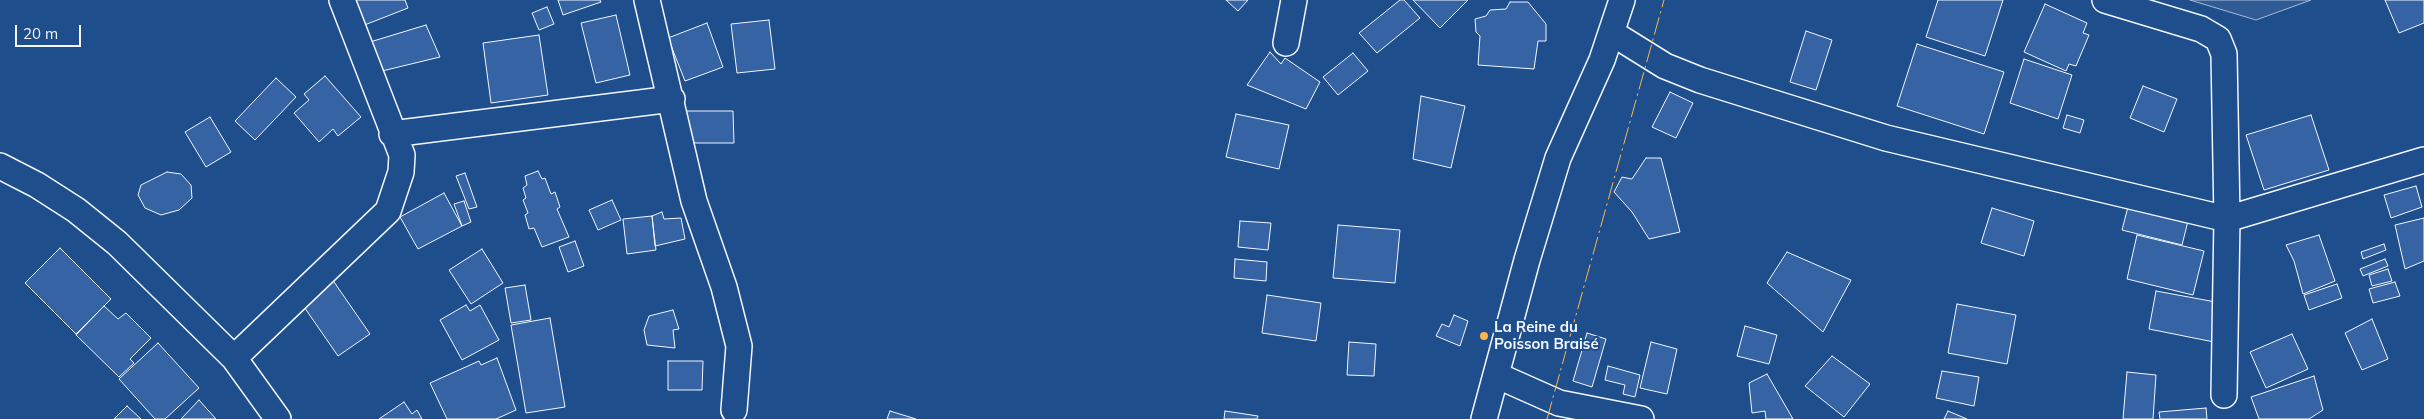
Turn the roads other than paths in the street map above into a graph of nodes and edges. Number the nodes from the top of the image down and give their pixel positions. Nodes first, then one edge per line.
1 (342, 0) edge
2 (647, 0) edge
3 (1294, 0) edge
4 (1622, 0) edge
5 (2105, 0) edge
6 (1612, 33) junction
7 (1286, 43) dead end
8 (672, 99) junction
9 (392, 134) junction
10 (2424, 160) edge
11 (0, 166) edge
12 (2227, 219) junction
13 (234, 358) junction
14 (1496, 375) junction
15 (2224, 395) dead end
16 (734, 410) dead end
17 (278, 419) edge
18 (1484, 419) edge
19 (1640, 419) edge

1 - 9 street
2 - 8 street
3 - 7 street
4 - 6 street
5 - 12 street
6 - 12 street
6 - 14 street
8 - 9 street
8 - 16 street
9 - 13 street
10 - 12 street
11 - 13 street
12 - 15 street
13 - 17 street
14 - 18 street
14 - 19 street

